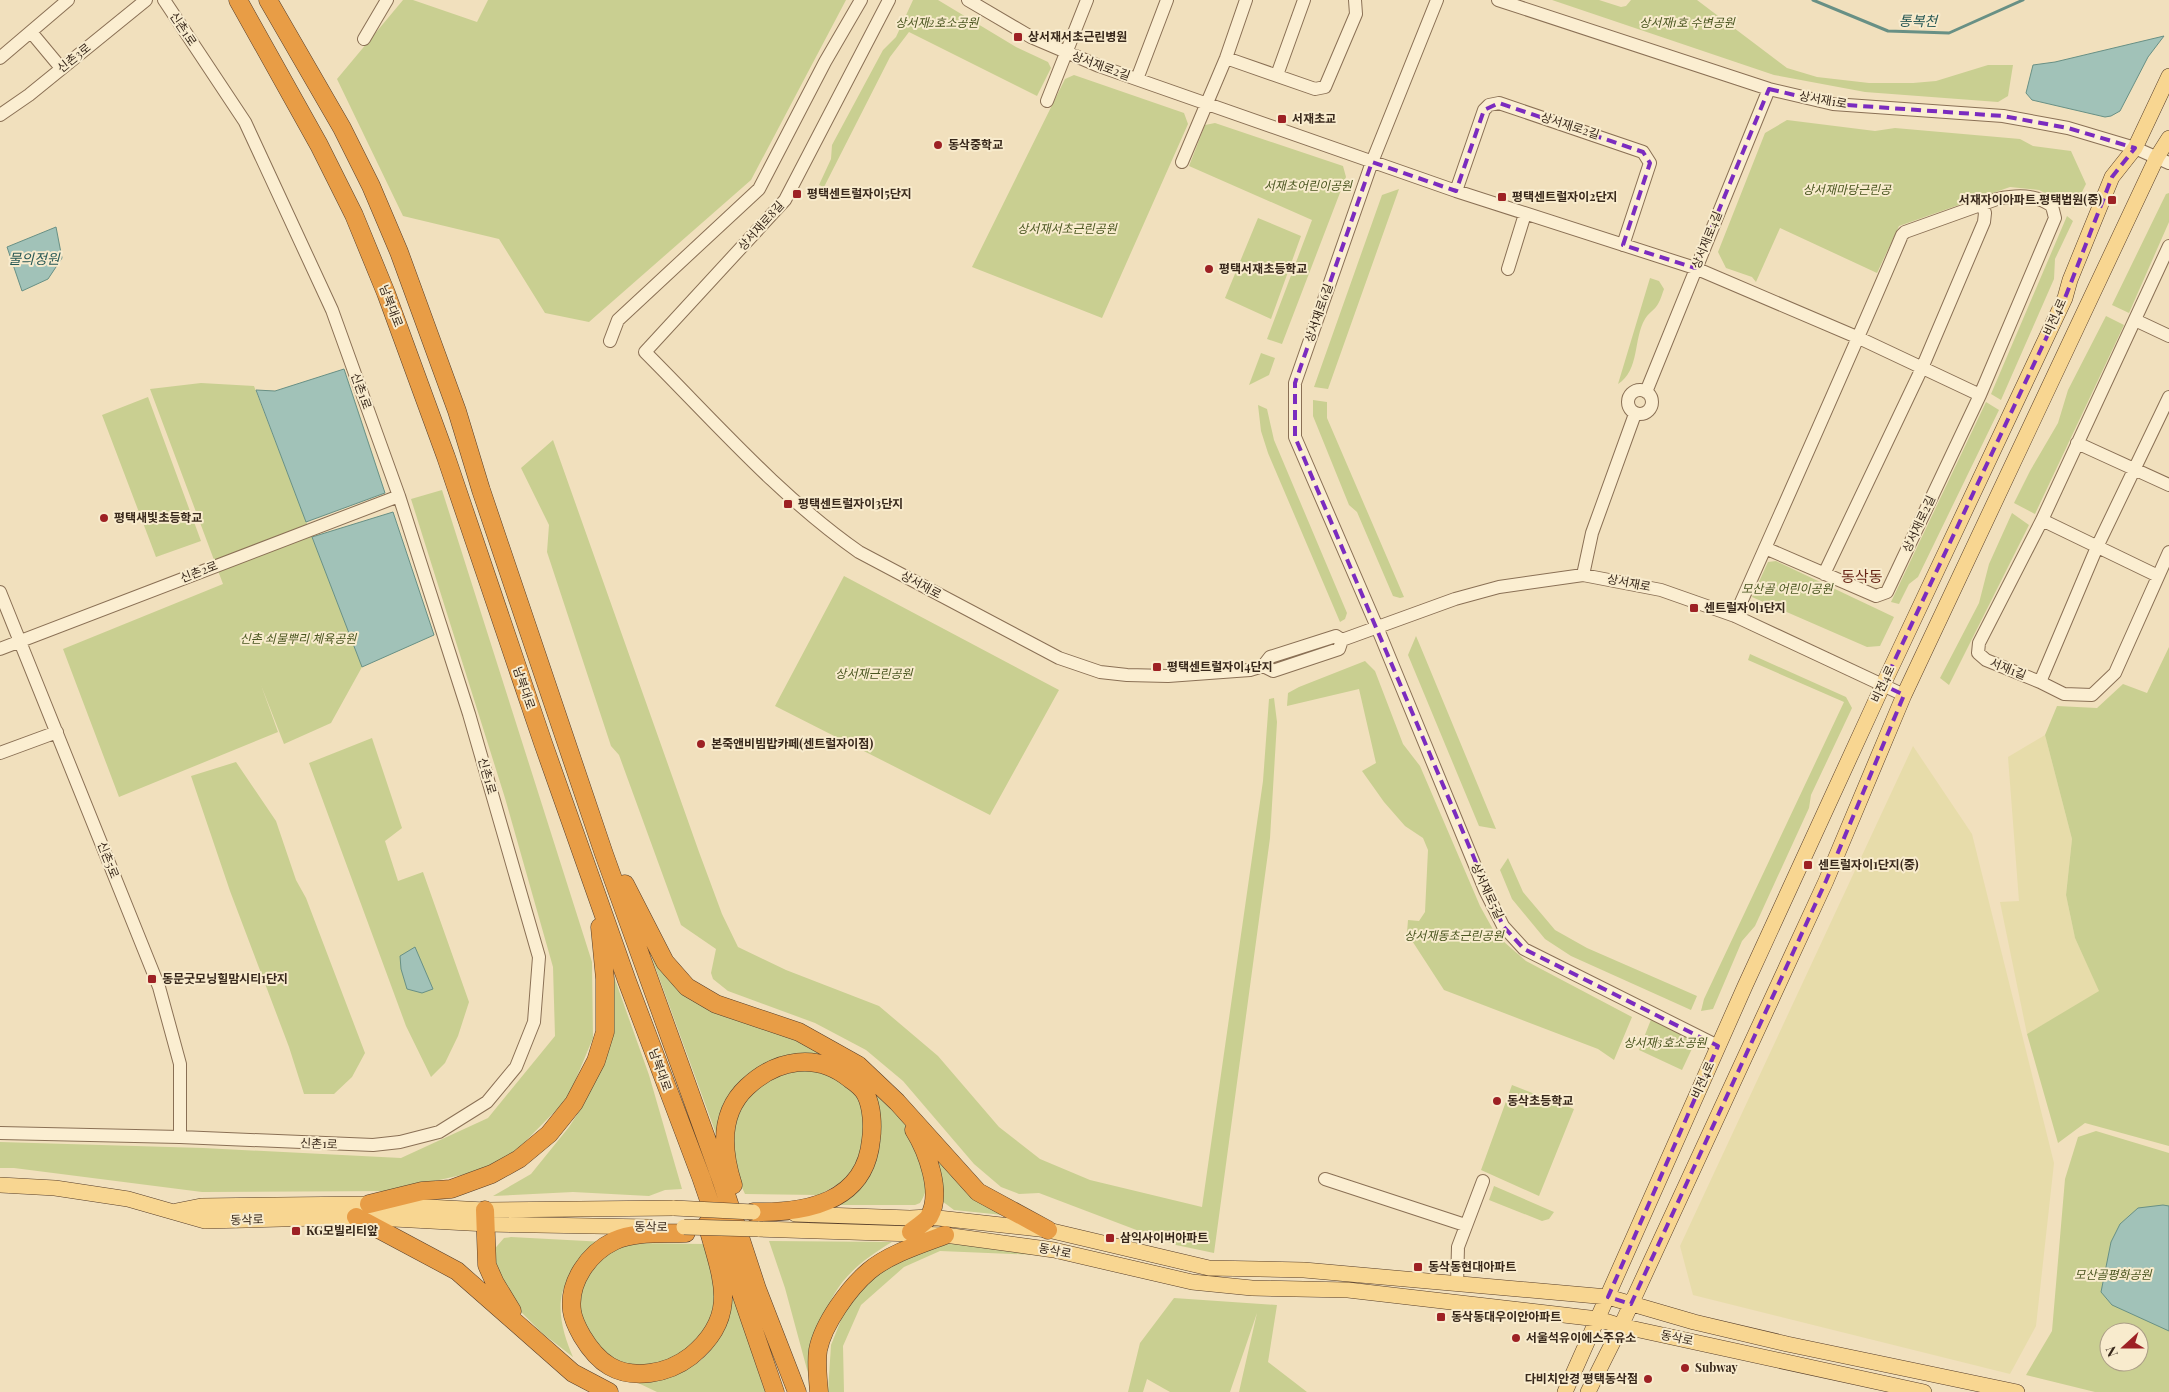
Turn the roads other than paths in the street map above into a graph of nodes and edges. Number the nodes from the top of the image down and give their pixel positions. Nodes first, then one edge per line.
1 (68, 0) edge
2 (146, 0) edge
3 (164, 0) edge
4 (238, 0) edge
5 (268, 0) edge
6 (387, 0) edge
7 (861, 0) edge
8 (889, 0) edge
9 (1087, 0) edge
10 (1167, 0) edge
11 (1246, 0) edge
12 (1304, 0) edge
13 (1437, 0) edge
14 (1498, 0) edge
15 (977, 3) edge
16 (1356, 3) edge
17 (31, 32) junction
18 (364, 39) dead end
19 (1066, 53) junction
20 (0, 58) edge
21 (1226, 58) junction
22 (61, 68) junction
23 (1276, 75) junction
24 (2169, 76) edge
25 (1137, 79) junction
26 (1769, 89) junction
27 (1046, 101) dead end
28 (1208, 105) junction
29 (0, 115) edge
30 (2169, 138) edge
31 (2135, 148) junction
32 (2163, 160) edge
33 (1182, 162) dead end
34 (1372, 162) junction
35 (1456, 191) junction
36 (1982, 204) junction
37 (1525, 214) junction
38 (1623, 245) junction
39 (2169, 246) edge
40 (1695, 268) junction
41 (1508, 269) dead end
42 (2135, 320) junction
43 (2169, 336) edge
44 (1859, 338) junction
45 (610, 341) dead end
46 (645, 352) joint
47 (1922, 368) junction
48 (1646, 392) junction
49 (1980, 395) junction
50 (2169, 397) edge
51 (1635, 414) junction
52 (2077, 443) junction
53 (2135, 470) junction
54 (2169, 485) edge
55 (399, 496) junction
56 (2042, 520) junction
57 (2097, 547) junction
58 (1765, 548) junction
59 (2169, 552) edge
60 (1824, 574) junction
61 (1583, 575) junction
62 (2158, 576) junction
63 (0, 592) edge
64 (1735, 616) junction
65 (1377, 627) junction
66 (20, 641) junction
67 (0, 649) edge
68 (2040, 682) junction
69 (1883, 685) junction
70 (1904, 695) junction
71 (57, 732) junction
72 (0, 753) edge
73 (604, 854) junction
74 (588, 870) junction
75 (1718, 1046) junction
76 (897, 1102) junction
77 (683, 1132) junction
78 (0, 1133) edge
79 (180, 1137) junction
80 (1325, 1179) dead end
81 (1483, 1181) dead end
82 (0, 1185) edge
83 (369, 1204) junction
84 (176, 1212) junction
85 (356, 1217) junction
86 (486, 1217) junction
87 (929, 1217) junction
88 (756, 1220) junction
89 (1465, 1226) junction
90 (685, 1230) junction
91 (1048, 1230) junction
92 (911, 1232) junction
93 (945, 1235) junction
94 (1457, 1284) junction
95 (1608, 1298) junction
96 (1631, 1304) junction
97 (1598, 1319) junction
98 (1621, 1326) junction
99 (528, 1333) junction
100 (777, 1337) junction
101 (609, 1392) edge
102 (775, 1392) edge
103 (796, 1392) edge
104 (819, 1392) edge
105 (1565, 1392) edge
106 (1588, 1392) edge
107 (1924, 1392) edge
108 (2017, 1392) edge

1 - 17 street
2 - 22 street, 신촌3로
3 - 55 street, 신촌1로
4 - 74 highway, 남북대로
5 - 73 highway, 남북대로
6 - 18 street
7 - 45 street
8 - 46 street, 상서재로8길
9 - 19 street, 상서재로2길
10 - 25 street, 상서재로2길
11 - 21 street
12 - 23 street
13 - 34 street, 상서재로6길
14 - 26 street, 상서재1로
15 - 19 street, 상서재로2길
16 - 23 street
17 - 20 street
17 - 22 street
19 - 25 street, 상서재로2길
19 - 27 street
21 - 23 street
21 - 28 street
22 - 29 street, 신촌3로
24 - 31 main road, 비전4로
25 - 28 street, 상서재로2길
26 - 31 street, 상서재1로
26 - 40 street, 상서재로4길
28 - 33 street
28 - 34 street, 상서재로2길
30 - 32 main road, 비전4로
31 - 32 street, 상서재1로
31 - 69 main road, 비전4로
32 - 70 main road, 비전4로
34 - 35 street, 상서재로2길
34 - 65 street, 상서재로6길
35 - 37 street, 상서재로2길
35 - 38 street, 상서재로2길
36 - 44 street
36 - 47 street
36 - 49 street, 상서재로2길
37 - 38 street, 상서재로2길
37 - 41 street
38 - 40 street, 상서재로2길
39 - 42 street, 서재1길
40 - 44 street, 상서재로2길
40 - 48 street, 상서재로4길
42 - 43 street
42 - 52 street, 서재1길
44 - 47 street, 상서재로2길
44 - 58 street
46 - 65 street, 상서재로
47 - 49 street, 상서재로2길
47 - 60 street
48 - 51 street
48 - 51 street
49 - 60 street, 상서재로2길
50 - 53 street, 서재1길
51 - 61 street
52 - 53 street
52 - 56 street, 서재1길
53 - 54 street
53 - 57 street, 서재1길
55 - 66 street, 신촌2로
55 - 79 street, 신촌1로
56 - 57 street
56 - 68 street, 서재1길
57 - 62 street
57 - 68 street, 서재1길
58 - 60 street, 상서재로2길
58 - 64 street
59 - 62 street
61 - 64 street, 상서재로
61 - 65 street, 상서재로
62 - 68 street
63 - 66 street, 신촌5로
64 - 69 street, 상서재로
65 - 75 street, 상서재로5길
66 - 67 street, 신촌2로
66 - 71 street, 신촌5로
69 - 70 street, 상서재로
69 - 75 main road, 비전4로
70 - 96 main road, 비전4로
71 - 72 street
71 - 79 street, 신촌5로
73 - 76 highway
73 - 100 highway, 남북대로
74 - 77 highway, 남북대로
74 - 83 highway
75 - 95 main road, 비전4로
76 - 87 highway
76 - 91 highway
77 - 90 highway
77 - 102 highway, 남북대로
78 - 79 street, 신촌1로
80 - 89 street
81 - 89 street
82 - 84 main road, 동삭로
83 - 84 main road, 동삭로
83 - 86 main road, 동삭로
84 - 85 main road, 동삭로
85 - 86 main road, 동삭로
85 - 99 highway
86 - 88 main road, 동삭로, bridge
86 - 90 main road, 동삭로
86 - 99 highway
87 - 88 main road, 동삭로
87 - 91 main road, 동삭로
87 - 92 highway
88 - 90 main road, 동삭로, bridge
88 - 92 main road, 동삭로
88 - 100 highway
89 - 94 street
91 - 94 main road, 동삭로
92 - 93 main road, 동삭로
93 - 97 main road, 동삭로
93 - 104 highway
94 - 95 main road, 동삭로
95 - 96 main road, 동삭로
95 - 97 main road, 비전4로
96 - 98 main road, 비전4로
96 - 108 main road, 동삭로
97 - 98 main road, 동삭로
97 - 105 main road, 비전4로
98 - 106 main road, 비전4로
98 - 107 main road, 동삭로
99 - 101 highway
100 - 103 highway, 남북대로

